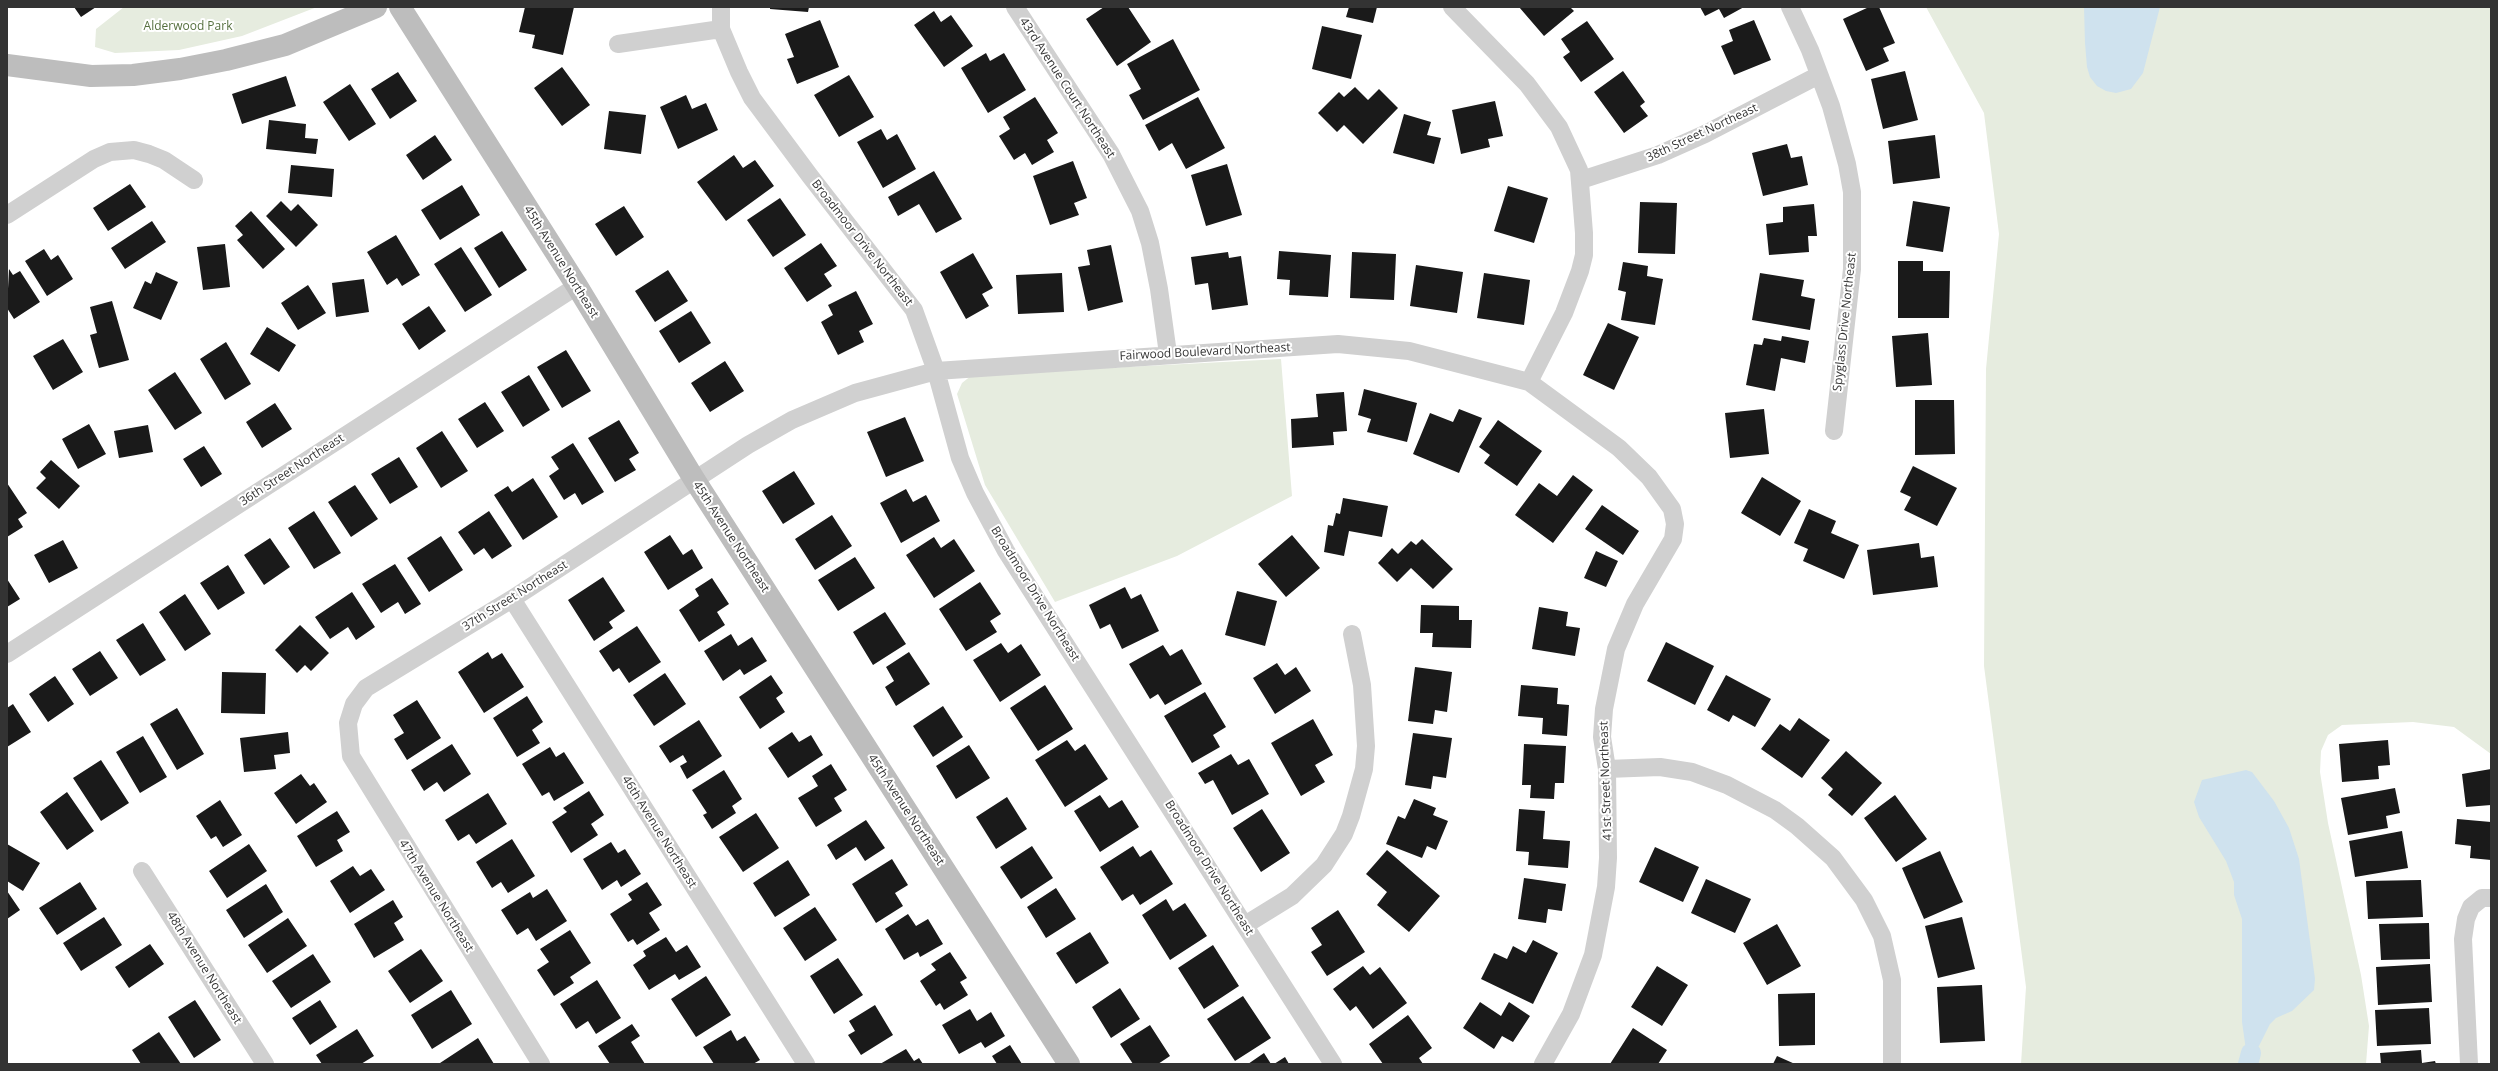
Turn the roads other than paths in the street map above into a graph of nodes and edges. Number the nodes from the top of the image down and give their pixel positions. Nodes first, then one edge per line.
1 (376, 7) edge
2 (400, 7) edge
3 (721, 7) edge
4 (1015, 7) edge
5 (1452, 7) edge
6 (1790, 7) edge
7 (721, 29) junction
8 (618, 44) dead end
9 (7, 65) edge
10 (1819, 75) junction
11 (194, 180) dead end
12 (1581, 180) junction
13 (7, 215) edge
14 (577, 286) junction
15 (1168, 354) junction
16 (936, 371) junction
17 (1529, 382) junction
18 (1834, 431) dead end
19 (694, 479) junction
20 (1675, 524) joint
21 (512, 599) junction
22 (1352, 634) dead end
23 (7, 654) edge
24 (348, 723) joint
25 (1607, 769) junction
26 (142, 871) dead end
27 (2491, 898) edge
28 (1245, 925) junction
29 (262, 1063) edge
30 (1547, 1063) edge
31 (541, 1064) edge
32 (806, 1064) edge
33 (1068, 1064) edge
34 (1333, 1064) edge
35 (1892, 1064) edge
36 (2469, 1064) edge

1 - 9 street
2 - 14 street, 45th Avenue Northeast
3 - 7 street, Broadmoor Drive Northeast
4 - 15 street, 43rd Avenue Court Northeast
5 - 12 street
6 - 10 street, Spyglass Drive Northeast
7 - 8 street
7 - 16 street, Broadmoor Drive Northeast
10 - 12 street, 38th Street Northeast
10 - 18 street, Spyglass Drive Northeast
11 - 13 street
12 - 17 street
14 - 19 street, 45th Avenue Northeast
14 - 23 street, 36th Street Northeast
15 - 16 street, Fairwood Boulevard Northeast
15 - 17 street, Fairwood Boulevard Northeast
16 - 19 street, Fairwood Boulevard Northeast
16 - 28 street, Broadmoor Drive Northeast
17 - 20 street, Fairwood Boulevard Northeast
19 - 21 street, 37th Street Northeast
19 - 33 street, 45th Avenue Northeast
20 - 25 street, 41st Street Northeast
21 - 24 street, 37th Street Northeast
21 - 32 street, 46th Avenue Northeast
22 - 28 street
24 - 31 street, 47th Avenue Northeast
25 - 30 street, 41st Street Northeast
25 - 35 street
26 - 29 street, 48th Avenue Northeast
27 - 36 street
28 - 34 street, Broadmoor Drive Northeast

